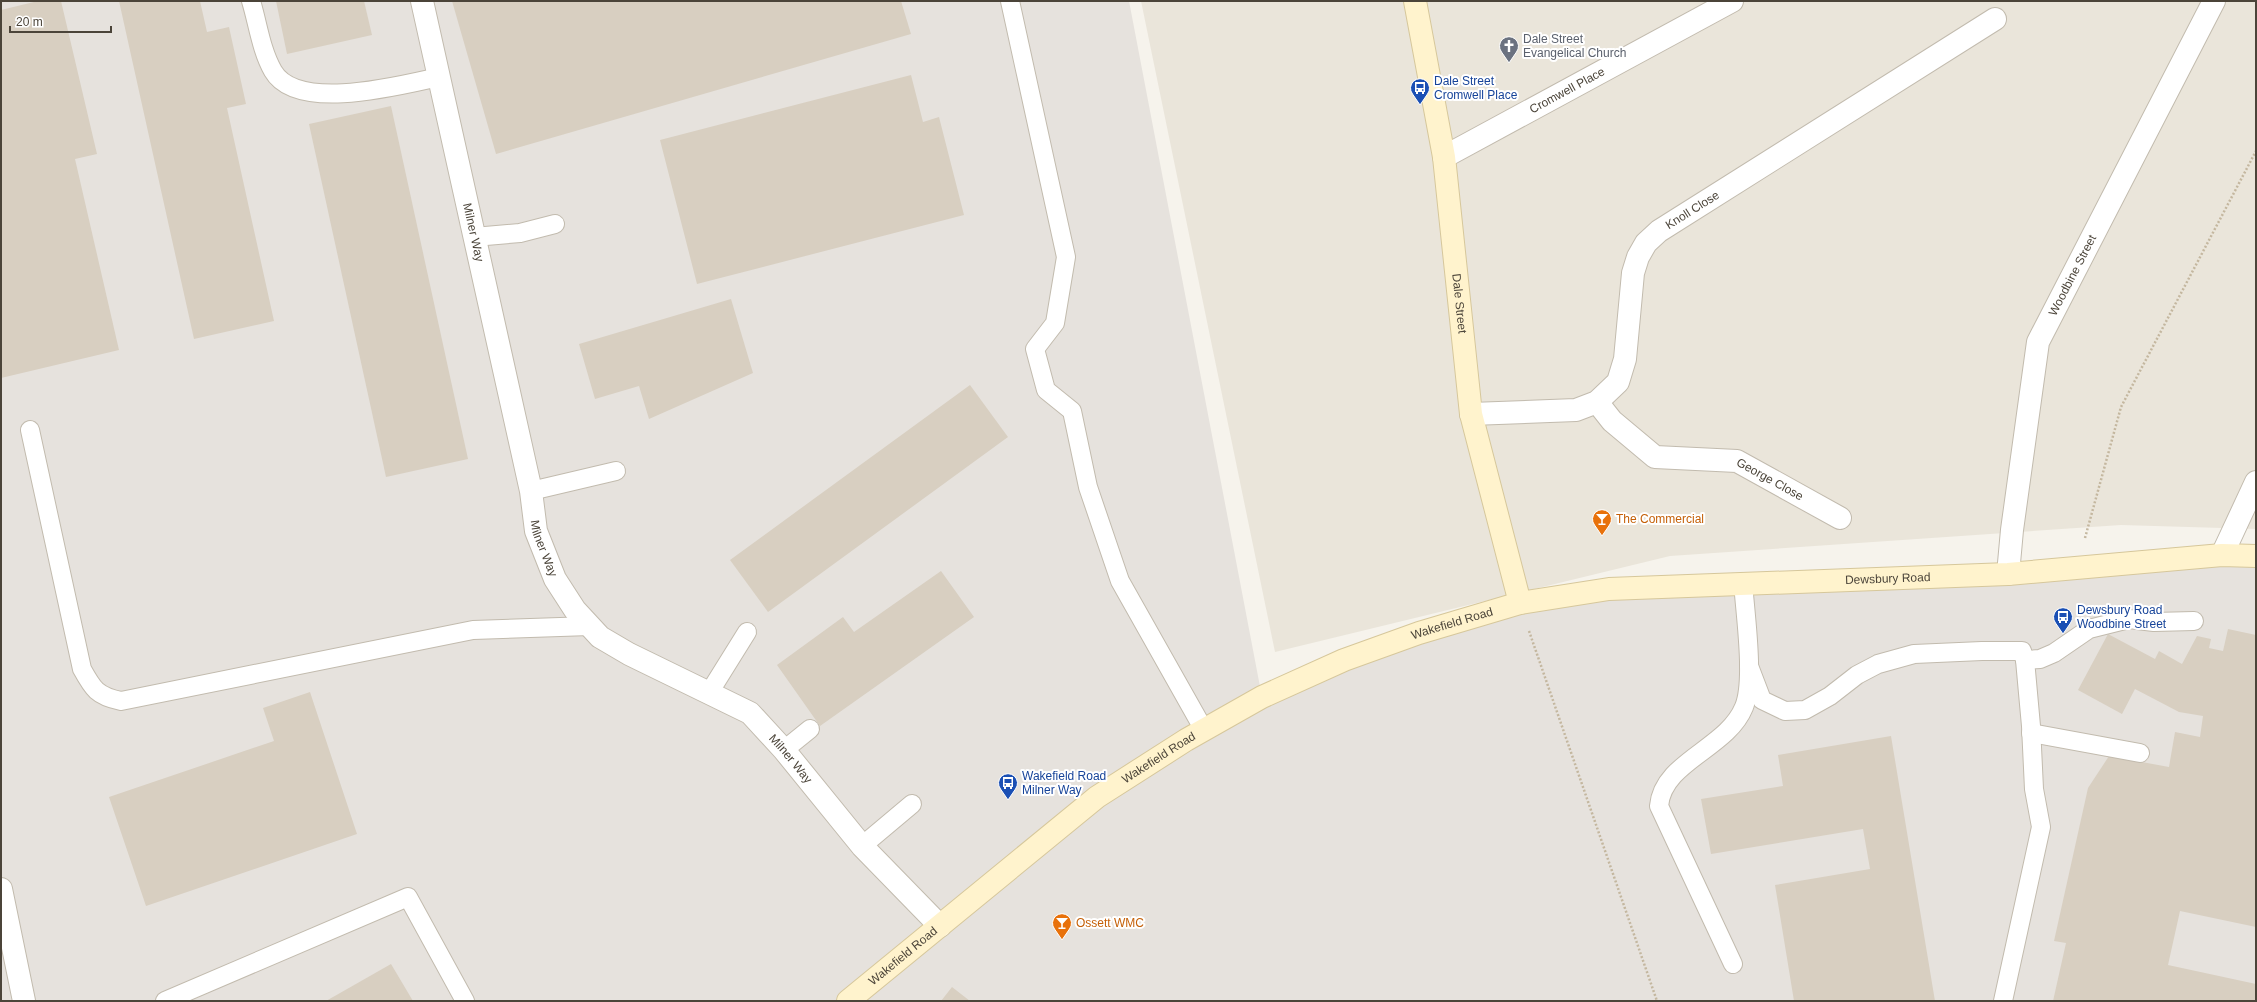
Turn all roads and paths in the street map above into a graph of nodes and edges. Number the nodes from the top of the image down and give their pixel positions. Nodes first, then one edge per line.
1 (251, 1) edge
2 (422, 1) edge
3 (1010, 1) edge
4 (1415, 1) edge
5 (1732, 1) edge
6 (2214, 1) edge
7 (1995, 19) dead end
8 (439, 77) junction
9 (2256, 151) edge
10 (1444, 157) junction
11 (555, 224) dead end
12 (474, 237) junction
13 (1597, 402) junction
14 (1471, 414) junction
15 (30, 430) dead end
16 (616, 471) dead end
17 (2256, 482) edge
18 (531, 491) junction
19 (1840, 518) dead end
20 (2222, 555) junction
21 (2256, 556) edge
22 (2077, 567) junction
23 (2008, 574) junction
24 (1743, 582) junction
25 (1520, 603) junction
26 (2194, 621) dead end
27 (590, 626) junction
28 (747, 632) dead end
29 (2025, 660) junction
30 (1749, 666) junction
31 (709, 693) junction
32 (810, 729) dead end
33 (1204, 730) junction
34 (2032, 733) junction
35 (784, 750) junction
36 (2140, 753) dead end
37 (912, 804) dead end
38 (862, 846) junction
39 (1, 889) edge
40 (940, 926) junction
41 (1733, 964) dead end
42 (24, 1001) edge
43 (165, 1001) edge
44 (464, 1001) edge
45 (848, 1001) edge
46 (1656, 1001) edge
47 (2004, 1001) edge

1 - 8 lane
2 - 8 street, Milner Way
3 - 33 lane
4 - 10 main road, Dale Street
5 - 10 street, Cromwell Place
6 - 23 street, Woodbine Street
7 - 13 street, Knoll Close
8 - 12 street, Milner Way
9 - 22 path
10 - 14 main road, Dale Street
11 - 12 lane
12 - 18 street, Milner Way
13 - 14 street, Knoll Close
13 - 19 street, George Close
14 - 25 main road, Dale Street
15 - 27 lane
16 - 18 lane
17 - 20 street
18 - 27 street, Milner Way
20 - 21 main road, Dewsbury Road
20 - 22 main road, Dewsbury Road
22 - 23 main road, Dewsbury Road
23 - 24 main road, Dewsbury Road
24 - 25 main road, Dewsbury Road
24 - 30 lane
25 - 33 main road, Wakefield Road
25 - 46 path
26 - 29 lane
27 - 31 street, Milner Way
28 - 31 lane
29 - 30 lane
29 - 34 lane
30 - 41 lane
31 - 35 street, Milner Way
32 - 35 lane
33 - 40 main road, Wakefield Road
34 - 36 lane
34 - 47 lane
35 - 38 street, Milner Way
37 - 38 lane
38 - 40 street, Milner Way
39 - 42 street
40 - 45 main road, Wakefield Road
43 - 44 lane

